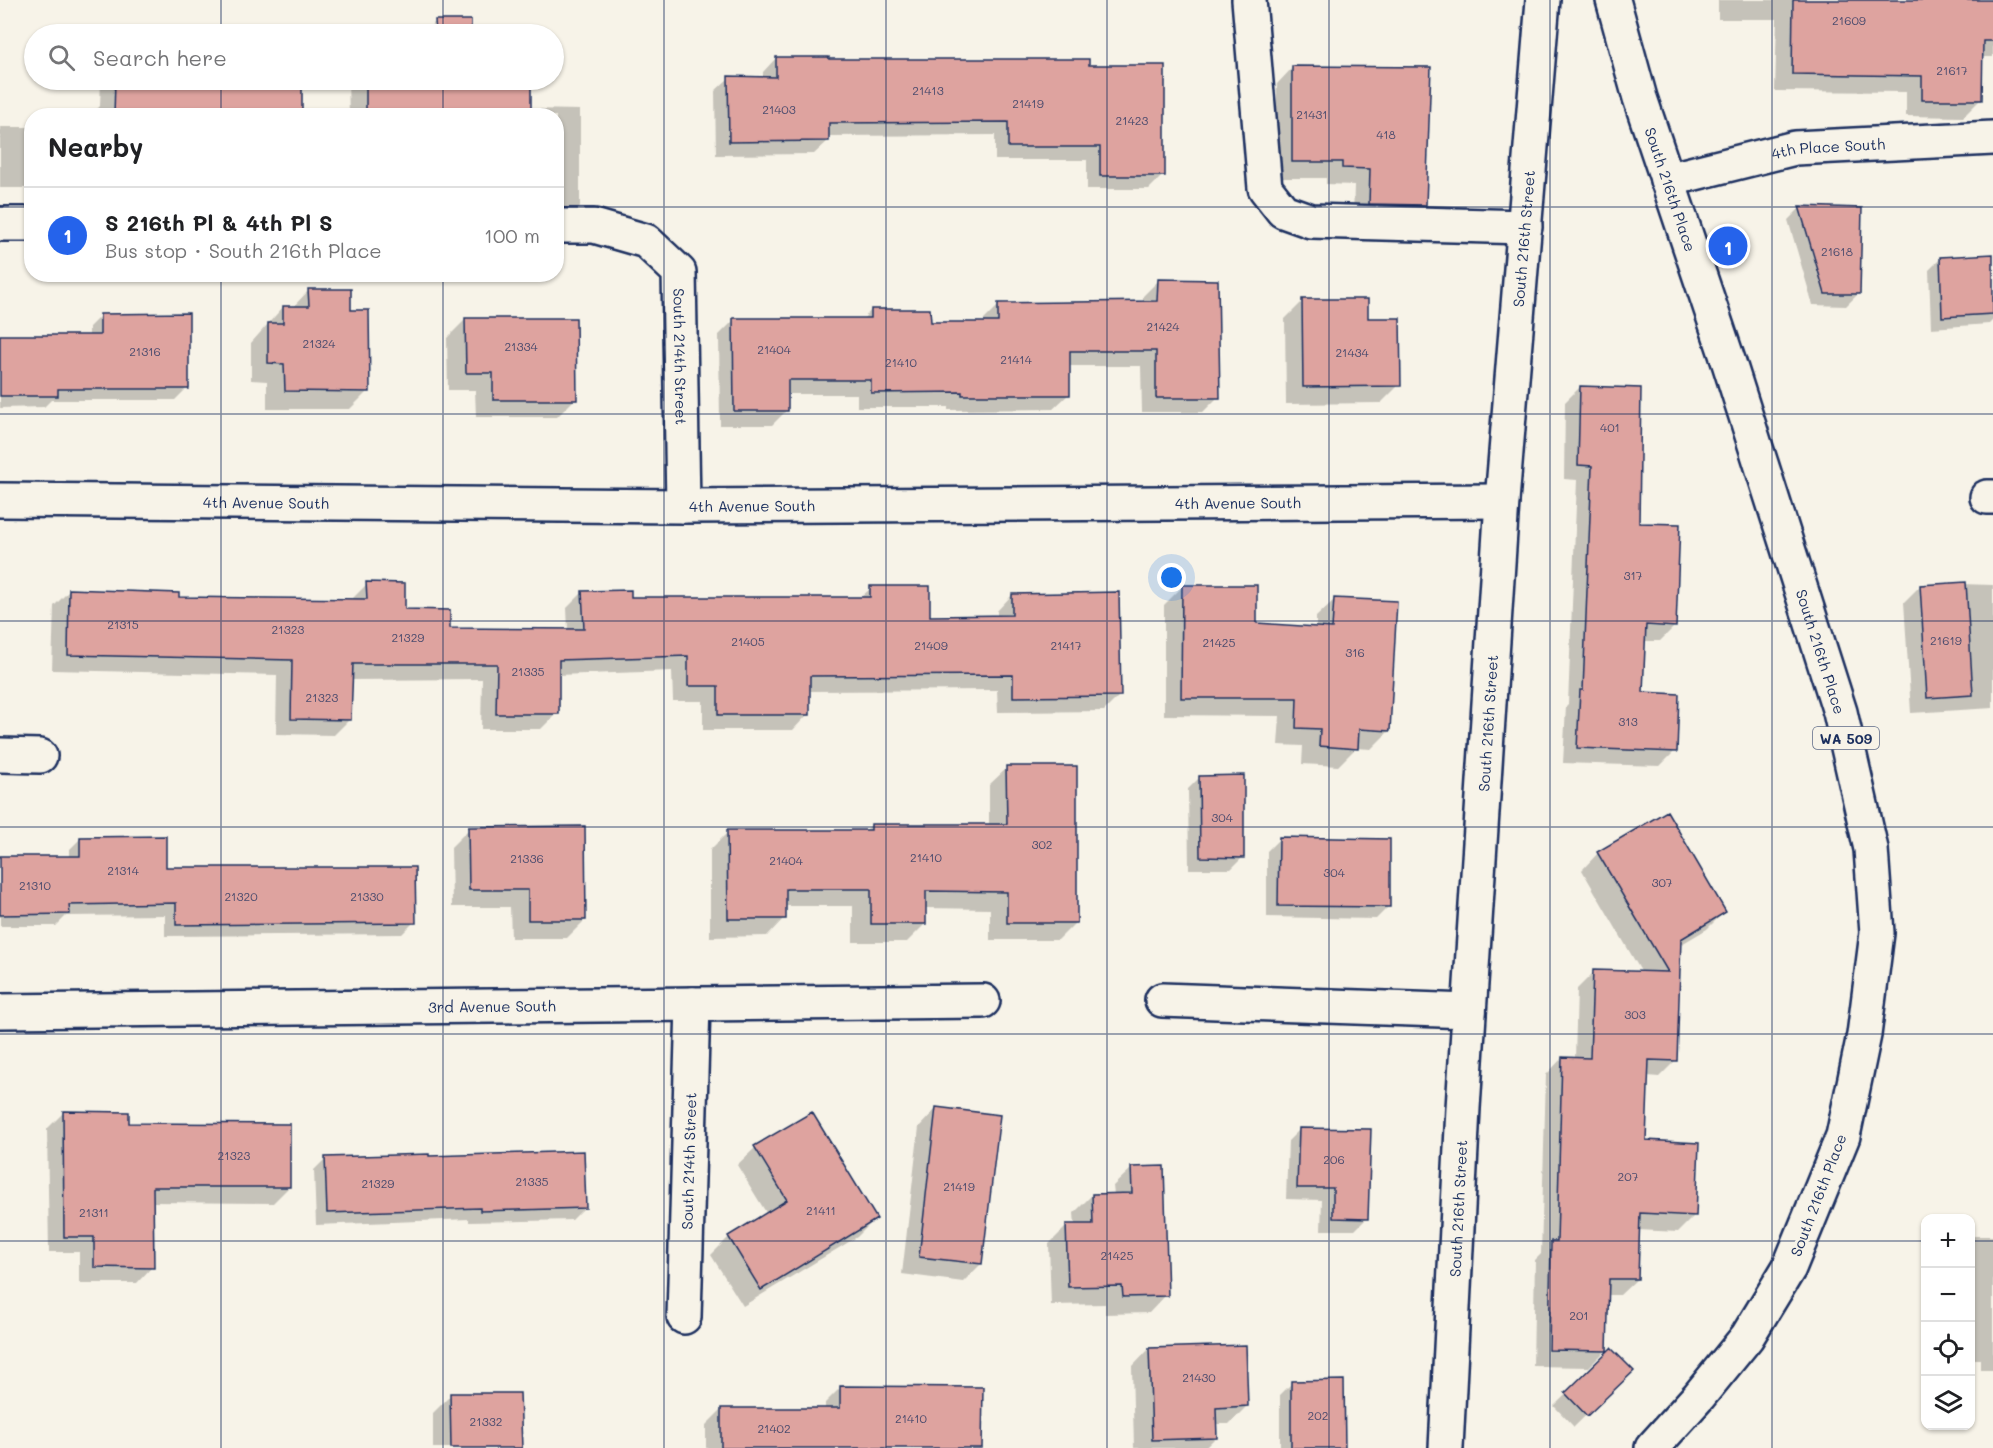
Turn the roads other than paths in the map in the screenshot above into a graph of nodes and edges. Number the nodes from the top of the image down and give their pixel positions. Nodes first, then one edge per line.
1 (1250, 0) edge
2 (1543, 0) edge
3 (1613, 0) edge
4 (1993, 138) edge
5 (1668, 180) junction
6 (0, 224) edge
7 (24, 224) edge
8 (564, 226) edge
9 (1525, 227) junction
10 (0, 500) edge
11 (1502, 501) junction
12 (683, 506) junction
13 (0, 755) edge
14 (40, 756) dead end
15 (1162, 1000) dead end
16 (984, 1001) dead end
17 (693, 1004) junction
18 (0, 1011) edge
19 (1469, 1011) junction
20 (684, 1317) dead end
21 (1446, 1448) edge
22 (1652, 1448) edge

1 - 9 street
2 - 9 street, South 216th Street
3 - 5 street, South 216th Place / WA 509
4 - 5 street, 4th Place South
5 - 22 street, South 216th Place / WA 509
6 - 7 street
8 - 12 street, South 214th Street
9 - 11 street, South 216th Street
10 - 12 street, 4th Avenue South
11 - 12 street, 4th Avenue South
11 - 19 street, South 216th Street
13 - 14 street
15 - 19 street
16 - 17 street, 3rd Avenue South
17 - 18 street, 3rd Avenue South
17 - 20 street, South 214th Street
19 - 21 street, South 216th Street

